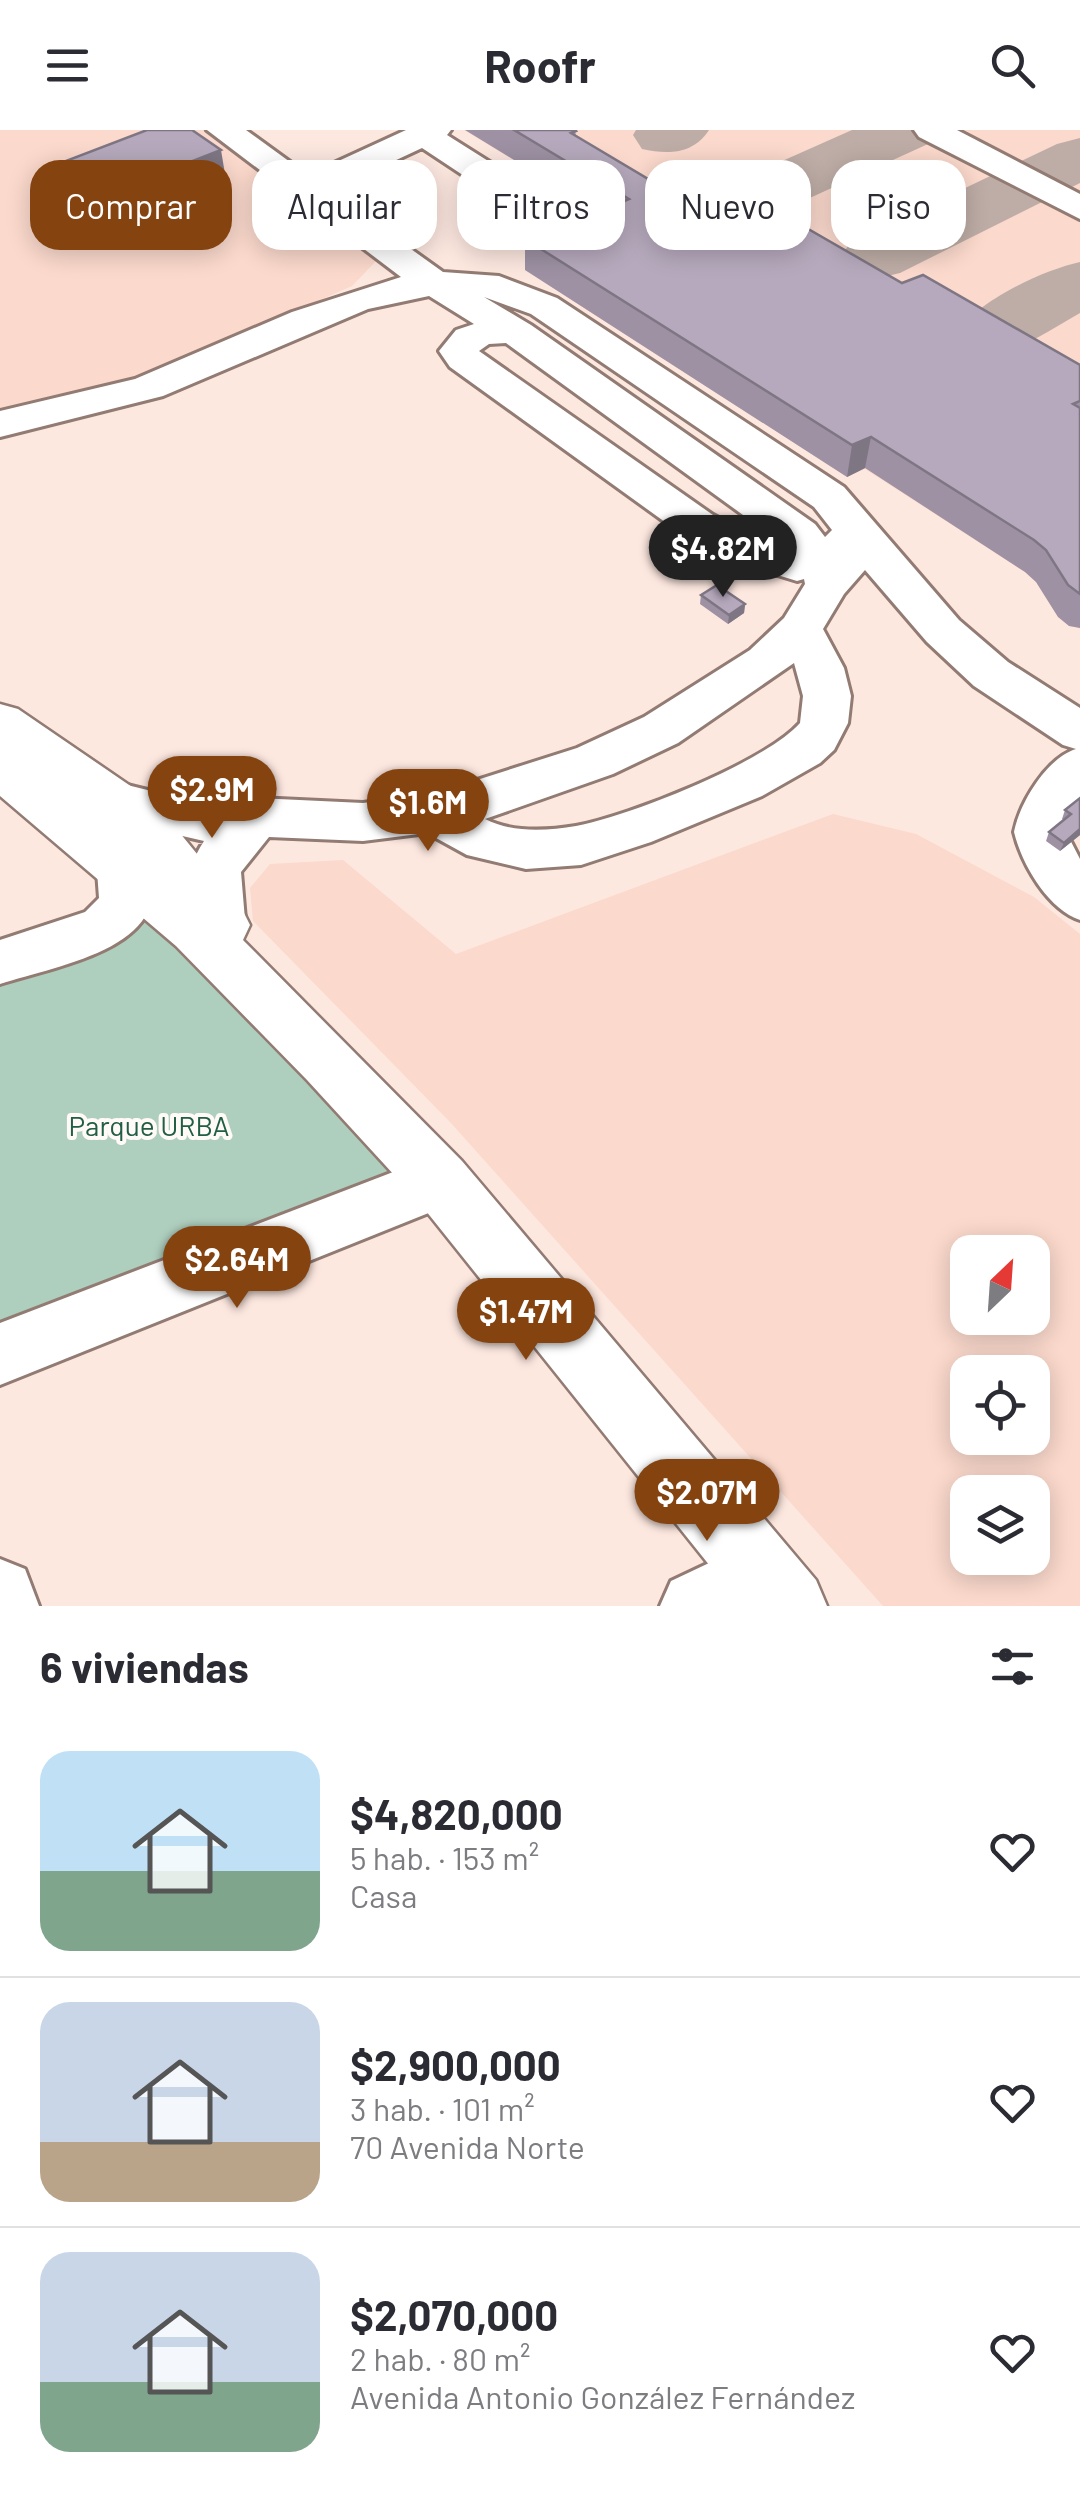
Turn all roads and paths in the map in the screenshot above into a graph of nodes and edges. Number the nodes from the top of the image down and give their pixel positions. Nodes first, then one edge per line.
1 (224, 130) edge
2 (931, 130) edge
3 (429, 133) edge
4 (366, 143) edge
5 (267, 160) edge
6 (344, 160) edge
7 (468, 160) edge
8 (1080, 208) edge
9 (390, 250) edge
10 (432, 282) junction
11 (517, 333) junction
12 (0, 424) edge
13 (776, 517) junction
14 (857, 532) junction
15 (716, 537) junction
16 (823, 571) junction
17 (800, 630) junction
18 (0, 722) edge
19 (1080, 732) edge
20 (0, 765) edge
21 (1080, 766) edge
22 (113, 801) junction
23 (436, 812) junction
24 (257, 818) junction
25 (123, 871) junction
26 (1080, 899) edge
27 (218, 920) junction
28 (0, 962) edge
29 (328, 1062) junction
30 (440, 1181) junction
31 (0, 1354) edge
32 (776, 1590) edge
33 (0, 1594) edge
34 (2, 1606) edge
35 (696, 1606) edge

1 - 5 street
2 - 8 street
3 - 4 street
3 - 7 street
4 - 6 street
9 - 10 street
10 - 11 street
10 - 12 street
10 - 14 street
11 - 13 street
11 - 15 street
13 - 15 street
13 - 16 street
14 - 16 street
14 - 19 street
15 - 16 street
16 - 17 street
17 - 23 street
17 - 23 street
18 - 22 main road
20 - 22 street
20 - 25 main road
21 - 26 street
22 - 24 street
22 - 27 main road
23 - 24 street
24 - 27 street
25 - 28 street
25 - 29 main road
27 - 29 main road
29 - 30 main road
30 - 31 street
30 - 32 main road
32 - 35 street
33 - 34 street

